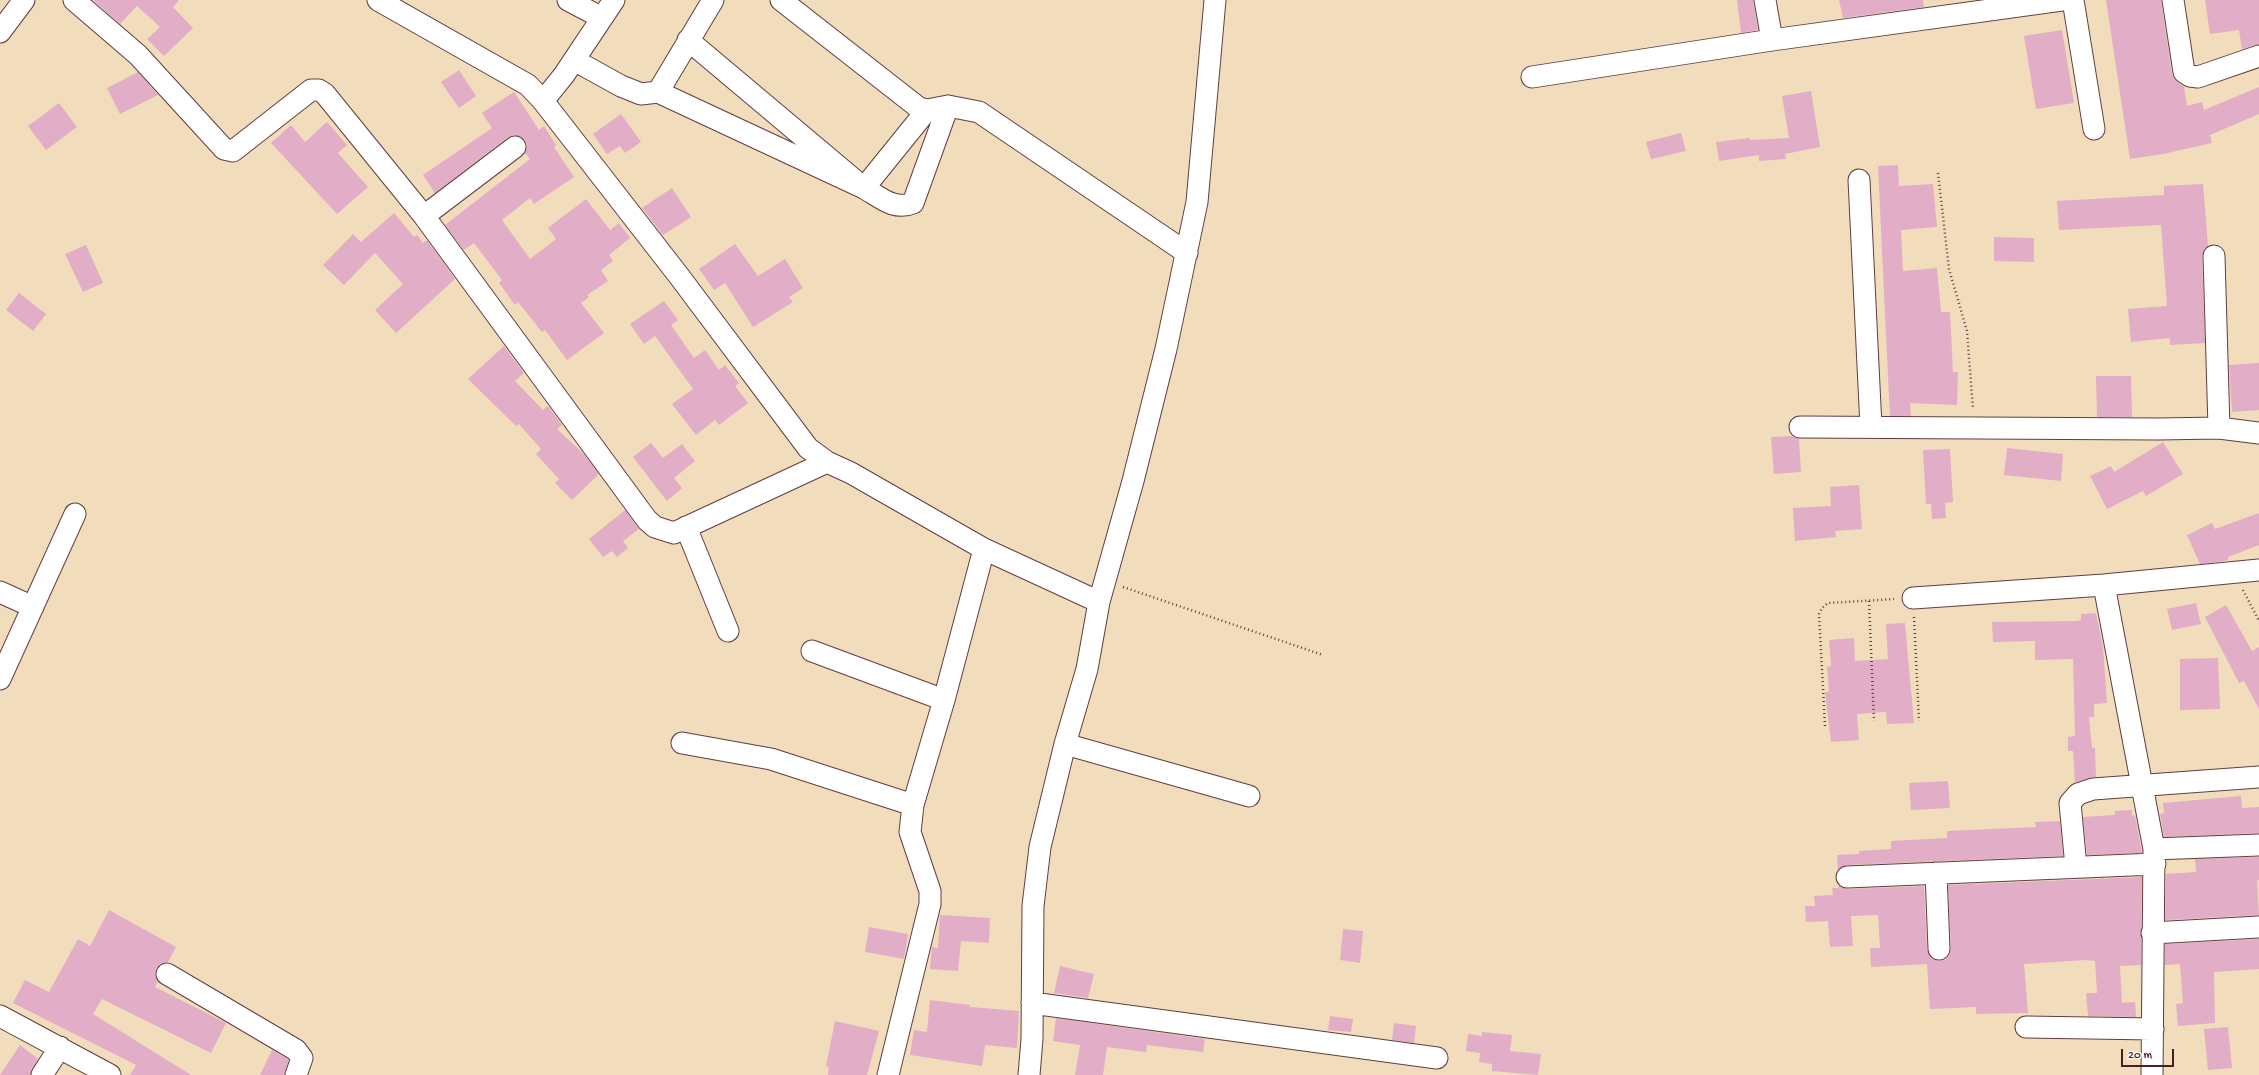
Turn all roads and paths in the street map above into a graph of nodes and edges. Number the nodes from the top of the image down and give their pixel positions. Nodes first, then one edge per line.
1 (24, 0) edge
2 (74, 0) edge
3 (378, 0) edge
4 (568, 0) edge
5 (614, 0) edge
6 (713, 0) edge
7 (780, 0) edge
8 (1215, 0) edge
9 (1765, 0) edge
10 (2062, 0) edge
11 (2073, 0) edge
12 (2173, 0) edge
13 (602, 18) junction
14 (0, 32) edge
15 (688, 40) junction
16 (1772, 40) junction
17 (2259, 56) edge
18 (574, 60) junction
19 (1532, 77) dead end
20 (658, 92) junction
21 (543, 101) junction
22 (948, 106) junction
23 (927, 110) junction
24 (2094, 129) dead end
25 (515, 147) dead end
26 (1938, 173) dead end
27 (1859, 180) dead end
28 (864, 188) junction
29 (424, 216) junction
30 (1187, 253) junction
31 (2214, 256) dead end
32 (1800, 426) dead end
33 (1871, 427) junction
34 (1975, 427) junction
35 (2219, 428) junction
36 (2259, 433) edge
37 (827, 462) junction
38 (75, 514) dead end
39 (686, 527) junction
40 (984, 549) junction
41 (2259, 570) edge
42 (2234, 573) junction
43 (1106, 581) junction
44 (2104, 585) junction
45 (0, 592) edge
46 (1913, 598) junction
47 (1869, 601) junction
48 (1099, 602) junction
49 (33, 607) junction
50 (2259, 621) edge
51 (728, 631) dead end
52 (812, 651) dead end
53 (1323, 655) dead end
54 (0, 679) edge
55 (944, 700) junction
56 (1874, 721) dead end
57 (1919, 721) dead end
58 (1825, 726) dead end
59 (682, 743) dead end
60 (1065, 744) junction
61 (2259, 777) edge
62 (2143, 785) junction
63 (1249, 796) dead end
64 (913, 805) junction
65 (2259, 845) edge
66 (2155, 856) junction
67 (2076, 867) junction
68 (1936, 873) junction
69 (1847, 877) dead end
70 (2259, 928) edge
71 (2152, 933) junction
72 (1939, 949) dead end
73 (167, 974) dead end
74 (1032, 1003) junction
75 (0, 1016) edge
76 (2026, 1027) dead end
77 (2154, 1029) junction
78 (60, 1047) junction
79 (1437, 1058) dead end
80 (42, 1075) edge
81 (110, 1075) edge
82 (296, 1075) edge
83 (888, 1075) edge
84 (1029, 1075) edge
85 (2152, 1075) edge

1 - 14 street
2 - 29 street
3 - 21 street
4 - 13 street
5 - 13 street
6 - 15 street
7 - 23 street
8 - 30 street
9 - 16 street
10 - 16 street
11 - 24 street
12 - 17 street
13 - 18 street
15 - 20 street
15 - 28 street
16 - 19 street
18 - 20 street
18 - 21 street
20 - 28 street
21 - 37 street
22 - 23 street
22 - 28 street
22 - 30 street
23 - 28 street
25 - 29 street
26 - 34 path
27 - 33 street
29 - 39 street
30 - 43 street
31 - 35 street
32 - 33 street
33 - 34 street
34 - 35 street
35 - 36 street
37 - 39 street
37 - 40 street
38 - 49 street
39 - 51 street
40 - 48 street
40 - 55 street
41 - 42 street
42 - 44 street
42 - 50 path
43 - 48 street
43 - 53 path
44 - 46 street
44 - 62 street
45 - 49 street
46 - 47 path
46 - 57 path
47 - 56 path
47 - 58 path
48 - 60 street
49 - 54 street
52 - 55 street
55 - 64 street
59 - 64 street
60 - 63 street
60 - 74 street
61 - 62 street
62 - 66 street
62 - 67 street
64 - 83 street
65 - 66 street
66 - 67 street
66 - 71 street
67 - 68 street
68 - 69 street
68 - 72 street
70 - 71 street
71 - 77 street
73 - 82 street
74 - 79 street
74 - 84 street
75 - 78 street
76 - 77 street
77 - 85 street
78 - 80 street
78 - 81 street

